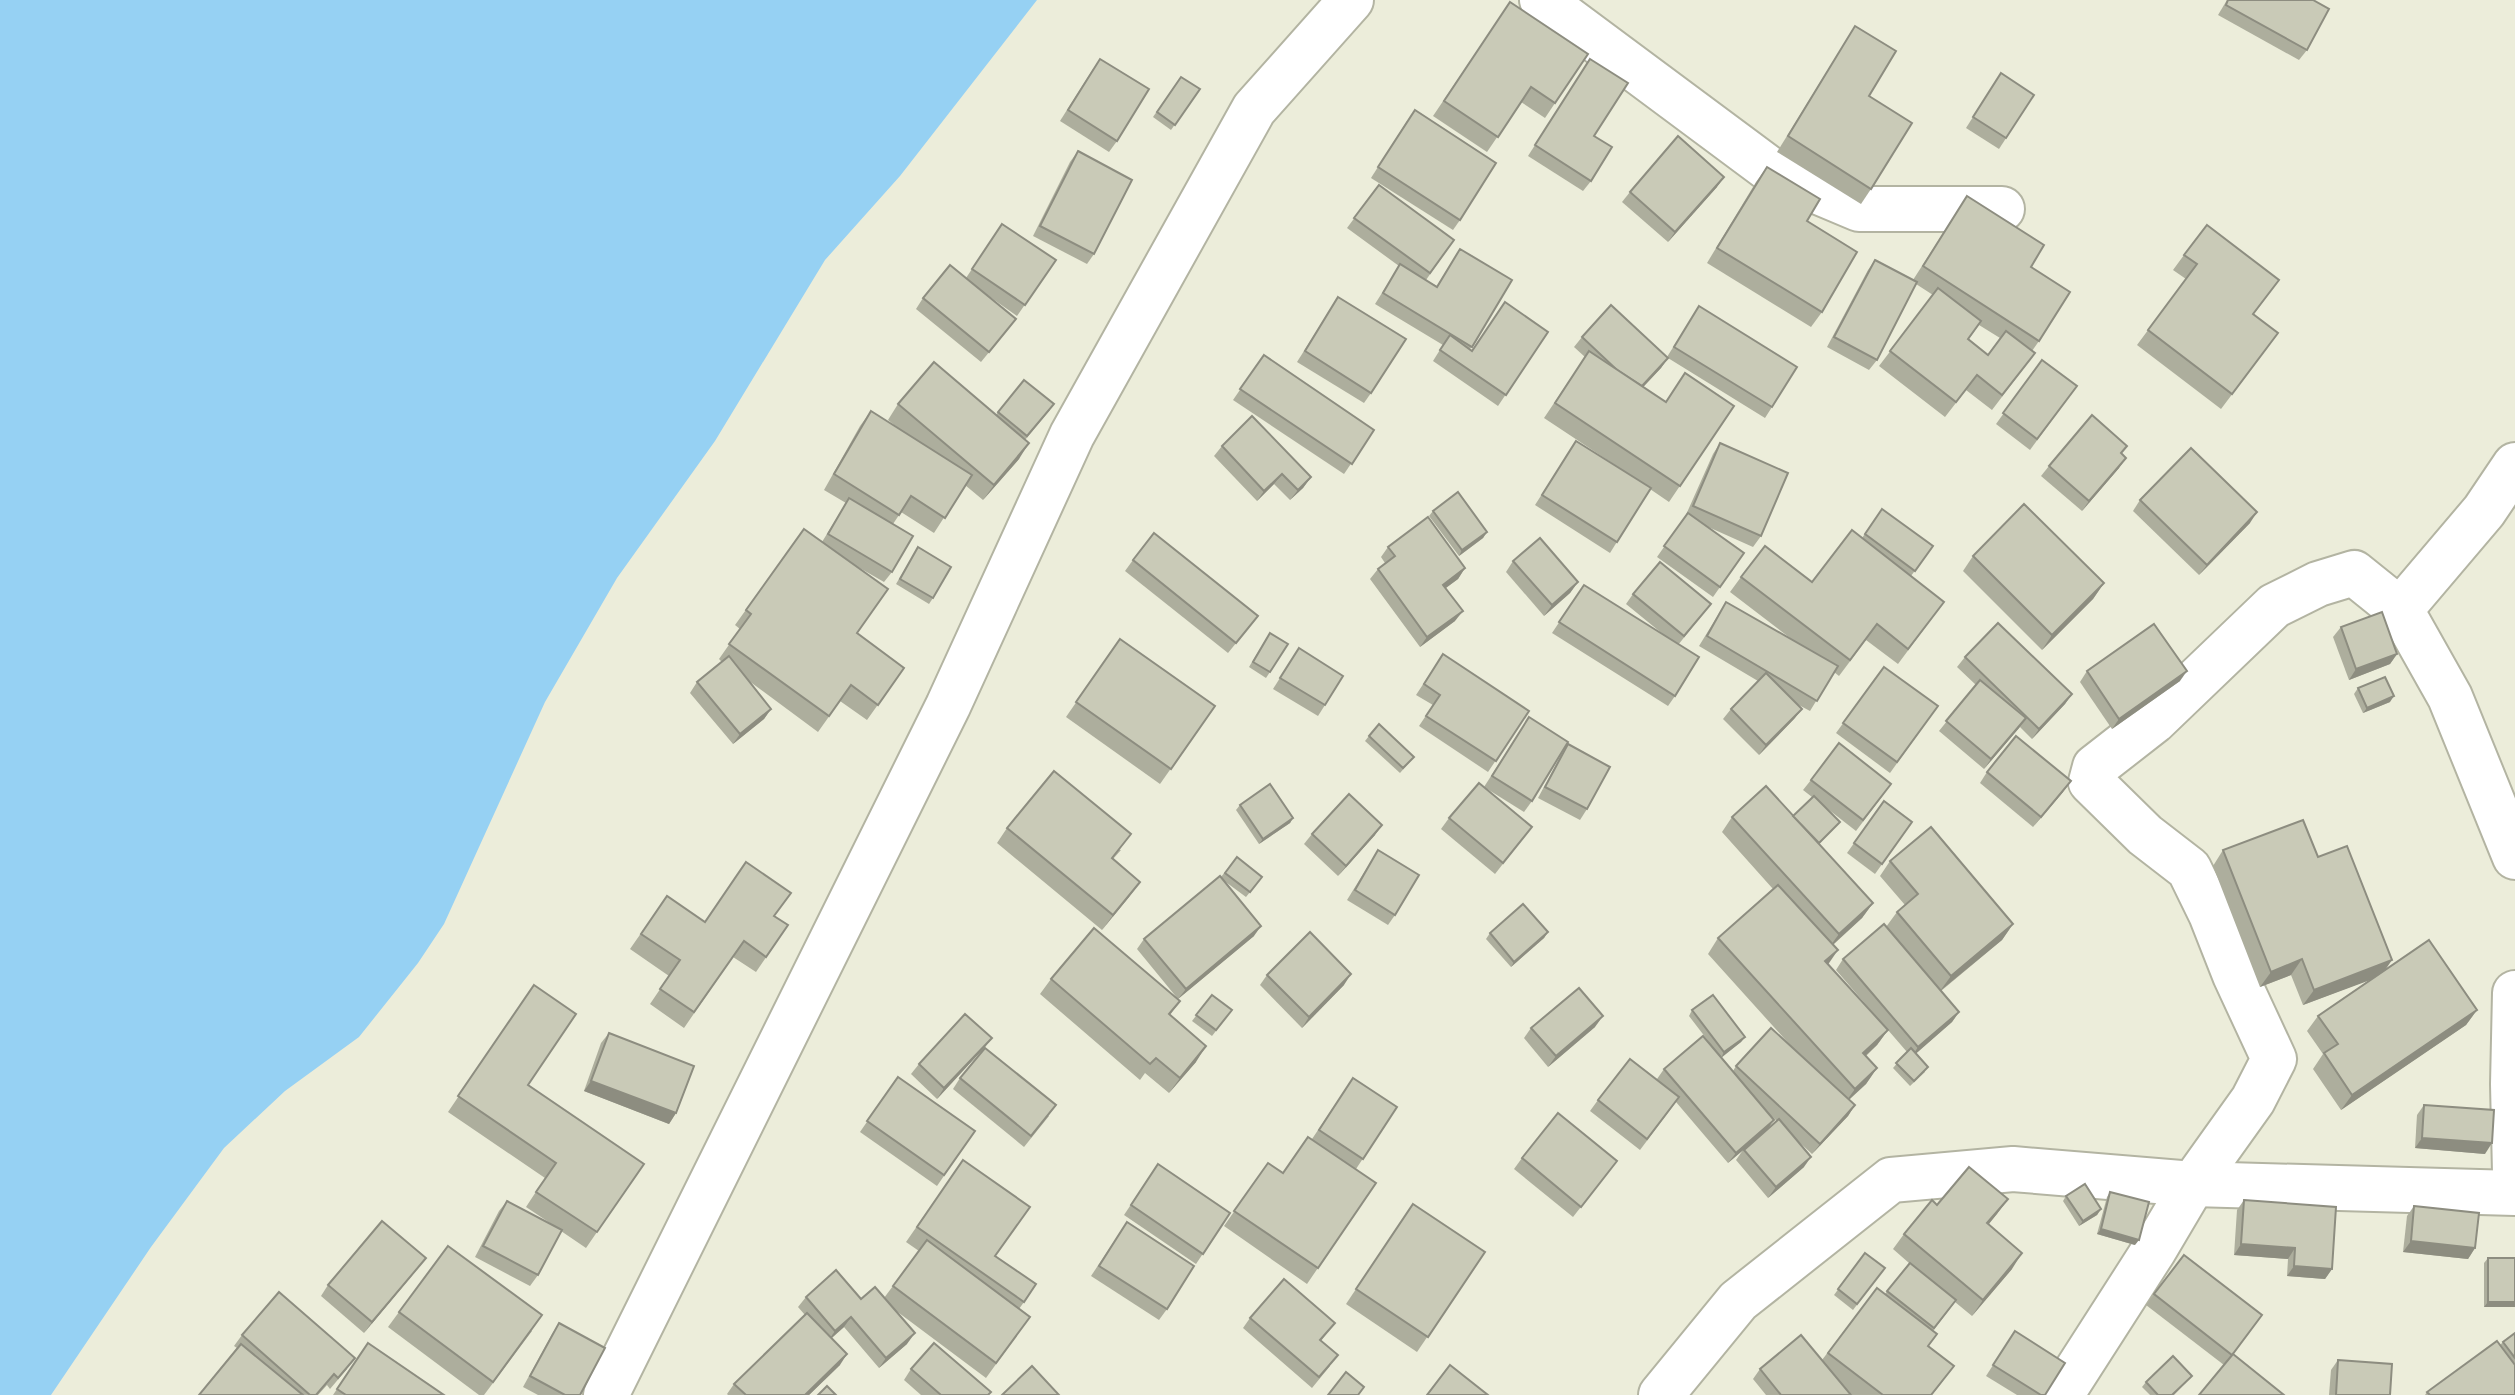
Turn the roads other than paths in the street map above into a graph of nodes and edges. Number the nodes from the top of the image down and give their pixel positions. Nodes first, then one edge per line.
1 (1351, 0) edge
2 (1542, 0) edge
3 (2002, 209) dead end
4 (2515, 465) edge
5 (2400, 610) junction
6 (2515, 857) edge
7 (2515, 993) edge
8 (2515, 1173) edge
9 (2193, 1184) junction
10 (2515, 1193) edge
11 (606, 1395) edge
12 (1661, 1395) edge
13 (2061, 1395) edge

1 - 11 street
2 - 3 street
4 - 5 street
5 - 6 street
5 - 9 street
7 - 8 street
9 - 10 street
9 - 12 street
9 - 13 street

